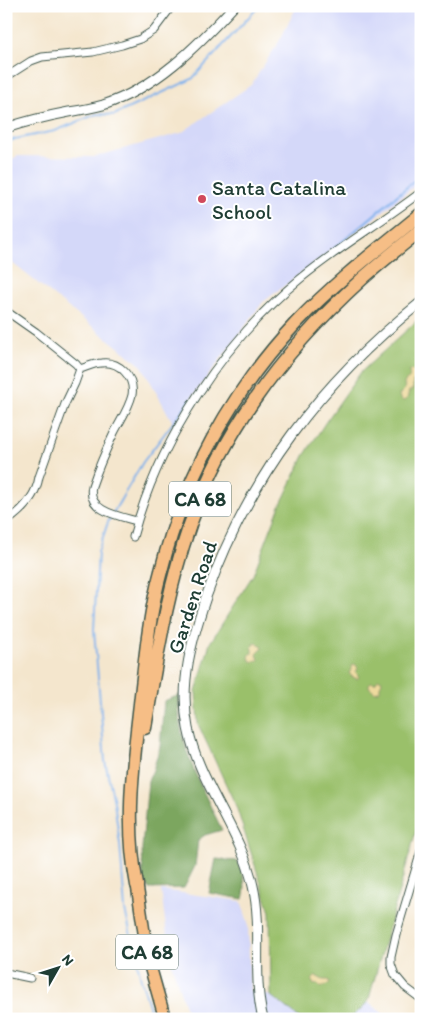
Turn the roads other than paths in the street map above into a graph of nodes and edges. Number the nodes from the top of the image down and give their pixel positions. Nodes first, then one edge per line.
1 (172, 6) edge
2 (234, 6) edge
3 (6, 76) edge
4 (6, 128) edge
5 (421, 192) edge
6 (421, 214) edge
7 (421, 230) edge
8 (421, 240) edge
9 (342, 299) junction
10 (421, 302) edge
11 (6, 311) edge
12 (80, 369) junction
13 (137, 521) junction
14 (6, 522) edge
15 (132, 536) dead end
16 (421, 851) edge
17 (137, 885) junction
18 (6, 973) edge
19 (30, 978) dead end
20 (421, 999) edge
21 (164, 1019) edge
22 (263, 1019) edge

1 - 3 street
2 - 4 street
5 - 13 street
6 - 17 highway, CA 68
7 - 9 highway, CA 68
8 - 9 highway
9 - 17 highway, CA 68
10 - 22 street, Garden Road
11 - 12 street
12 - 13 street
12 - 14 street
13 - 15 street
16 - 20 street
17 - 21 highway, CA 68
18 - 19 street

